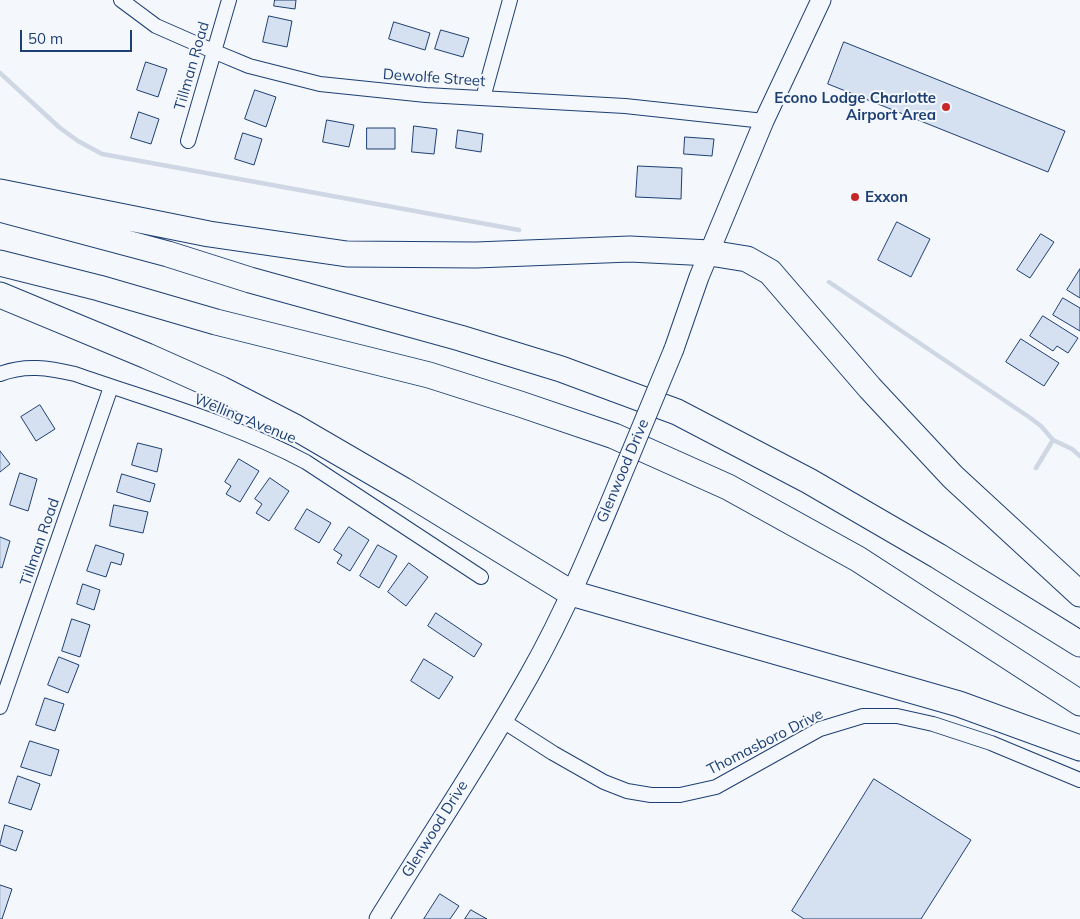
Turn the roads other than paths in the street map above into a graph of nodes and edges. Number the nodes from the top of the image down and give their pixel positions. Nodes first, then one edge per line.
1 (121, 0) edge
2 (229, 0) edge
3 (510, 0) edge
4 (821, 0) edge
5 (213, 52) junction
6 (483, 98) junction
7 (764, 121) junction
8 (188, 141) dead end
9 (0, 192) edge
10 (0, 209) edge
11 (710, 253) junction
12 (0, 263) edge
13 (0, 295) edge
14 (0, 374) edge
15 (111, 387) junction
16 (481, 576) dead end
17 (571, 593) junction
18 (1080, 594) edge
19 (1080, 644) edge
20 (1080, 703) edge
21 (0, 708) edge
22 (503, 721) junction
23 (1080, 748) edge
24 (1080, 780) edge
25 (379, 919) edge

1 - 5 street, Dewolfe Street
2 - 5 street, Tillman Road
3 - 6 street
4 - 7 street, Glenwood Drive
5 - 6 street, Dewolfe Street
5 - 8 street, Tillman Road
6 - 7 street, Dewolfe Street
7 - 11 street, Glenwood Drive
9 - 11 highway
10 - 19 highway
11 - 17 street, Glenwood Drive, bridge
11 - 18 highway
12 - 20 highway
13 - 17 highway
14 - 15 street, Welling Avenue
15 - 16 street, Welling Avenue
15 - 21 street, Tillman Road
17 - 22 street, Glenwood Drive
17 - 23 highway
22 - 24 street, Thomasboro Drive
22 - 25 street, Glenwood Drive

